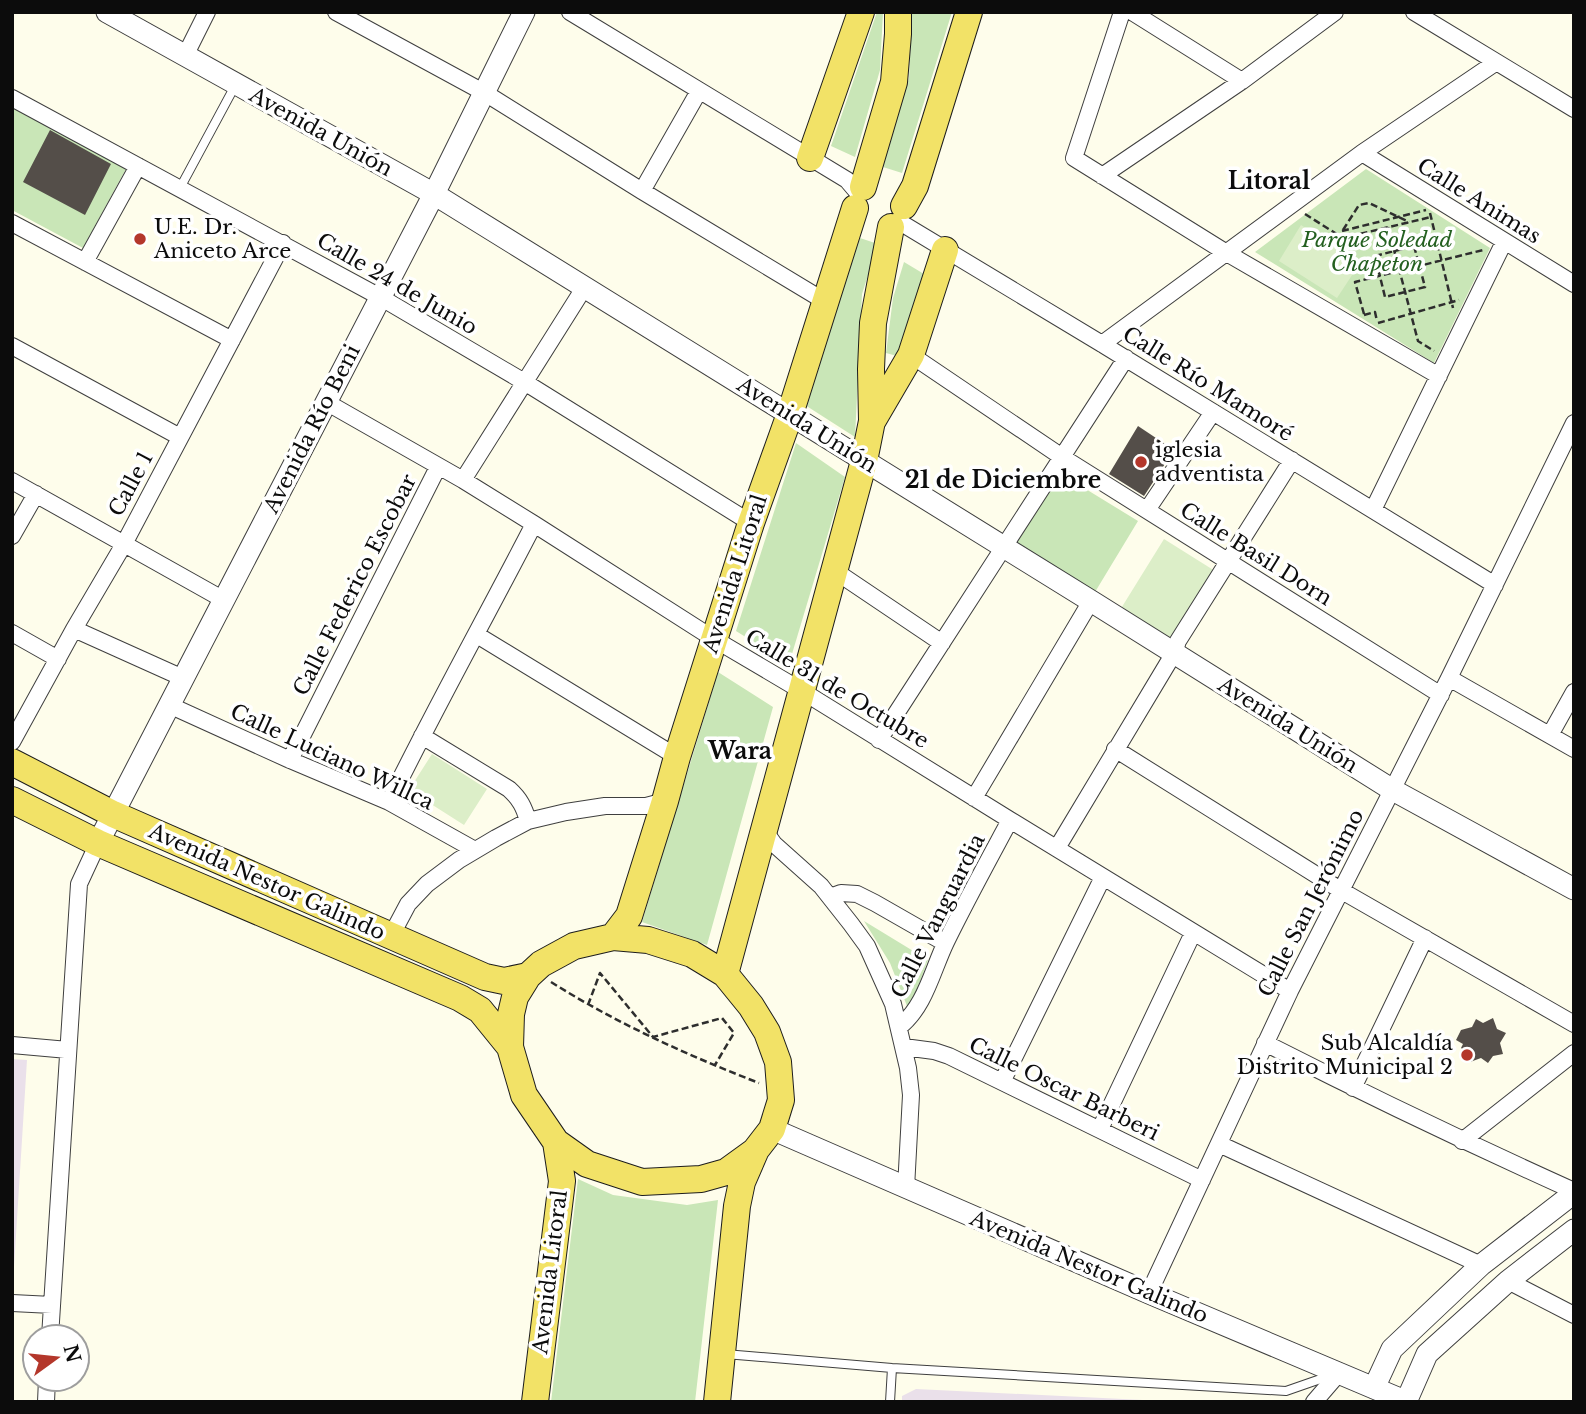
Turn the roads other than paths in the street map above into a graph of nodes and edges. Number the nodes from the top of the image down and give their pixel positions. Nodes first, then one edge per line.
1 (107, 12) edge
2 (207, 12) edge
3 (336, 12) edge
4 (524, 12) edge
5 (570, 12) edge
6 (898, 12) edge
7 (969, 12) edge
8 (1122, 12) edge
9 (1132, 12) edge
10 (1335, 12) edge
11 (1415, 12) edge
12 (857, 14) edge
13 (185, 56) junction
14 (1495, 63) junction
15 (1242, 81) junction
16 (236, 84) junction
17 (699, 91) junction
18 (485, 93) junction
19 (12, 98) edge
20 (1574, 109) edge
21 (1362, 153) junction
22 (810, 158) junction
23 (138, 166) junction
24 (1102, 176) junction
25 (180, 188) junction
26 (642, 191) junction
27 (434, 194) junction
28 (859, 196) junction
29 (898, 218) junction
30 (12, 223) edge
31 (283, 243) junction
32 (1497, 245) junction
33 (945, 250) junction
34 (1225, 252) junction
35 (85, 262) junction
36 (1574, 284) edge
37 (584, 288) junction
38 (380, 297) junction
39 (826, 302) junction
40 (232, 340) junction
41 (1102, 344) junction
42 (12, 346) edge
43 (911, 355) junction
44 (1126, 358) junction
45 (1439, 376) junction
46 (526, 383) junction
47 (326, 402) junction
48 (1213, 412) junction
49 (790, 414) junction
50 (873, 421) junction
51 (1574, 423) edge
52 (180, 437) junction
53 (1062, 457) junction
54 (1292, 460) junction
55 (864, 461) junction
56 (438, 467) junction
57 (463, 480) junction
58 (12, 481) edge
59 (36, 494) junction
60 (1147, 510) junction
61 (1373, 510) junction
62 (751, 523) junction
63 (534, 524) junction
64 (12, 536) edge
65 (124, 544) junction
66 (1004, 547) junction
67 (1228, 561) junction
68 (835, 570) junction
69 (1495, 585) junction
70 (223, 600) junction
71 (1091, 601) junction
72 (74, 629) junction
73 (12, 633) edge
74 (477, 635) junction
75 (714, 639) junction
76 (942, 643) junction
77 (1174, 653) junction
78 (58, 659) junction
79 (183, 678) junction
80 (1449, 678) junction
81 (802, 691) junction
82 (1574, 692) edge
83 (1441, 695) junction
84 (169, 705) junction
85 (1550, 735) junction
86 (422, 736) junction
87 (879, 740) junction
88 (12, 743) edge
89 (1115, 749) junction
90 (1574, 749) edge
91 (677, 757) junction
92 (290, 760) junction
93 (12, 762) edge
94 (1391, 789) junction
95 (974, 798) junction
96 (12, 800) edge
97 (665, 801) junction
98 (389, 802) junction
99 (113, 814) junction
100 (1010, 820) junction
101 (528, 821) junction
102 (764, 830) junction
103 (98, 844) junction
104 (1057, 848) junction
105 (475, 850) junction
106 (1103, 877) junction
107 (1574, 889) edge
108 (1342, 891) junction
109 (830, 897) junction
110 (1193, 933) junction
111 (391, 936) junction
112 (613, 937) junction
113 (1425, 938) junction
114 (945, 943) junction
115 (531, 974) junction
116 (725, 974) junction
117 (1290, 991) junction
118 (1574, 1024) edge
119 (899, 1027) junction
120 (1265, 1043) junction
121 (12, 1045) edge
122 (510, 1047) junction
123 (904, 1047) junction
124 (68, 1050) junction
125 (1574, 1053) edge
126 (1002, 1082) junction
127 (1353, 1088) junction
128 (772, 1129) junction
129 (1100, 1129) junction
130 (1462, 1141) junction
131 (556, 1142) junction
132 (1219, 1144) junction
133 (755, 1151) junction
134 (1202, 1180) junction
135 (906, 1188) junction
136 (1574, 1192) edge
137 (1574, 1230) edge
138 (1480, 1265) junction
139 (1508, 1281) junction
140 (1149, 1293) junction
141 (12, 1303) edge
142 (52, 1305) junction
143 (1574, 1315) edge
144 (51, 1323) edge
145 (722, 1354) junction
146 (892, 1368) junction
147 (1339, 1373) junction
148 (1373, 1395) edge
149 (535, 1402) edge
150 (717, 1402) edge
151 (890, 1402) edge
152 (1314, 1402) edge
153 (1407, 1402) edge

1 - 13 street, Avenida Unión
2 - 13 street
3 - 18 street
4 - 18 street, Avenida Río Beni
5 - 17 street
6 - 28 main road, Avenida Litoral
7 - 29 main road
8 - 24 street
9 - 15 street
10 - 15 street
11 - 14 street
12 - 22 main road
13 - 16 street, Avenida Unión
14 - 20 street
14 - 21 street
15 - 24 street
16 - 25 lane
16 - 27 street, Avenida Unión
17 - 22 street
17 - 26 street
18 - 26 street
18 - 27 street, Avenida Río Beni
19 - 23 street, Calle 24 de Junio
21 - 32 street, Calle Animas
21 - 34 street
22 - 28 street
23 - 25 street, Calle 24 de Junio
23 - 35 street
24 - 34 street
25 - 31 street, Calle 24 de Junio
26 - 39 street
27 - 37 street, Avenida Unión
27 - 38 street, Avenida Río Beni
28 - 29 main road
28 - 29 main road
28 - 39 main road, Avenida Litoral
29 - 33 street, Calle Río Mamoré
29 - 50 main road
30 - 35 street
31 - 38 street, Calle 24 de Junio
31 - 40 street, Calle 1
32 - 36 street, Calle Animas
32 - 45 street
33 - 41 street, Calle Río Mamoré
33 - 43 main road
34 - 41 street
34 - 45 street
35 - 40 street
37 - 46 street
37 - 49 street, Avenida Unión
38 - 46 street, Calle 24 de Junio
38 - 47 street, Avenida Río Beni
39 - 49 main road, Avenida Litoral
40 - 52 street, Calle 1
41 - 44 street, Calle Río Mamoré
42 - 52 street
43 - 50 main road
43 - 53 street, Calle Basil Dorn
44 - 48 street, Calle Río Mamoré
44 - 53 street
45 - 61 street
46 - 57 street
46 - 62 street, Calle 24 de Junio
47 - 56 street, Calle 31 de Octubre
47 - 70 street, Avenida Río Beni
48 - 54 street, Calle Río Mamoré
48 - 60 street
49 - 55 street, Avenida Unión
49 - 62 main road, Avenida Litoral
50 - 55 main road
51 - 69 street, Calle San Jerónimo
52 - 65 street, Calle 1
53 - 60 street, Calle Basil Dorn
53 - 66 street
54 - 61 street, Calle Río Mamoré
54 - 67 street
55 - 66 street, Avenida Unión
55 - 68 main road
56 - 57 street, Calle 31 de Octubre
56 - 92 street, Calle Federico Escobar
57 - 63 street, Calle 31 de Octubre
58 - 59 street
59 - 64 street
59 - 65 street
60 - 67 street, Calle Basil Dorn
61 - 69 street, Calle Río Mamoré
62 - 75 main road, Avenida Litoral
63 - 74 street
63 - 75 street, Calle 31 de Octubre
65 - 70 street
65 - 72 street, Calle 1
66 - 71 street, Avenida Unión
66 - 76 street
67 - 77 street
67 - 83 street, Calle Basil Dorn
68 - 76 street
68 - 81 main road
69 - 80 street, Calle San Jerónimo
70 - 79 street, Avenida Río Beni
71 - 77 street, Avenida Unión
71 - 95 street
72 - 78 street, Calle 1
72 - 79 street
73 - 78 street
74 - 86 street
74 - 91 street
75 - 81 street, Calle 31 de Octubre
75 - 91 main road, Avenida Litoral
76 - 87 street
77 - 89 street
77 - 94 street, Avenida Unión
78 - 88 street, Calle 1
79 - 84 street, Avenida Río Beni
80 - 83 street, Calle San Jerónimo
80 - 85 street
81 - 87 street, Calle 31 de Octubre
81 - 102 main road
82 - 85 street
83 - 94 street, Calle San Jerónimo
84 - 92 street, Calle Luciano Willca
84 - 99 street, Avenida Río Beni
85 - 90 street
86 - 98 street
86 - 101 street
87 - 95 street, Calle 31 de Octubre
89 - 104 street
89 - 108 street
91 - 97 main road, Avenida Litoral
92 - 98 street, Calle Luciano Willca
93 - 99 main road, Avenida Nestor Galindo
94 - 107 street, Avenida Unión
94 - 108 street, Calle San Jerónimo
95 - 100 street, Calle 31 de Octubre
96 - 103 main road, Avenida Nestor Galindo
97 - 101 street
97 - 112 main road, Avenida Litoral
98 - 105 street, Calle Luciano Willca
99 - 103 street, Avenida Río Beni
99 - 111 main road, Avenida Nestor Galindo
100 - 104 street, Calle 31 de Octubre
100 - 114 street, Calle Vanguardia
101 - 105 street
102 - 109 street
102 - 116 main road
103 - 122 main road, Avenida Nestor Galindo
103 - 124 street
104 - 106 street, Calle 31 de Octubre
105 - 111 street
106 - 110 street, Calle 31 de Octubre
106 - 126 street
108 - 113 street
108 - 117 street, Calle San Jerónimo
109 - 114 street
109 - 119 street
110 - 117 street, Calle 31 de Octubre
110 - 129 street
111 - 115 main road, Avenida Nestor Galindo
112 - 115 main road
112 - 116 main road
113 - 118 street
113 - 127 street
114 - 119 street, Calle Vanguardia
115 - 122 main road
116 - 128 main road
117 - 120 street, Calle San Jerónimo
119 - 123 street
120 - 127 street
120 - 132 street, Calle San Jerónimo
121 - 124 street
122 - 131 main road
123 - 126 street, Calle Oscar Barberi
123 - 135 street
124 - 142 street
125 - 130 street
126 - 129 street, Calle Oscar Barberi
127 - 130 street
128 - 133 main road
128 - 135 street, Avenida Nestor Galindo
129 - 134 street, Calle Oscar Barberi
130 - 136 street
131 - 133 main road
131 - 149 main road, Avenida Litoral
132 - 134 street, Calle San Jerónimo
132 - 138 street
133 - 145 main road
134 - 140 street, Calle San Jerónimo
135 - 140 street, Avenida Nestor Galindo
136 - 138 street
137 - 139 street
138 - 148 street
139 - 143 street
139 - 153 street
140 - 147 street, Avenida Nestor Galindo
141 - 142 street
142 - 144 street
145 - 146 lane
145 - 150 main road
146 - 147 lane
146 - 151 lane
147 - 148 street, Avenida Nestor Galindo
147 - 152 street
148 - 153 street, Avenida Nestor Galindo

